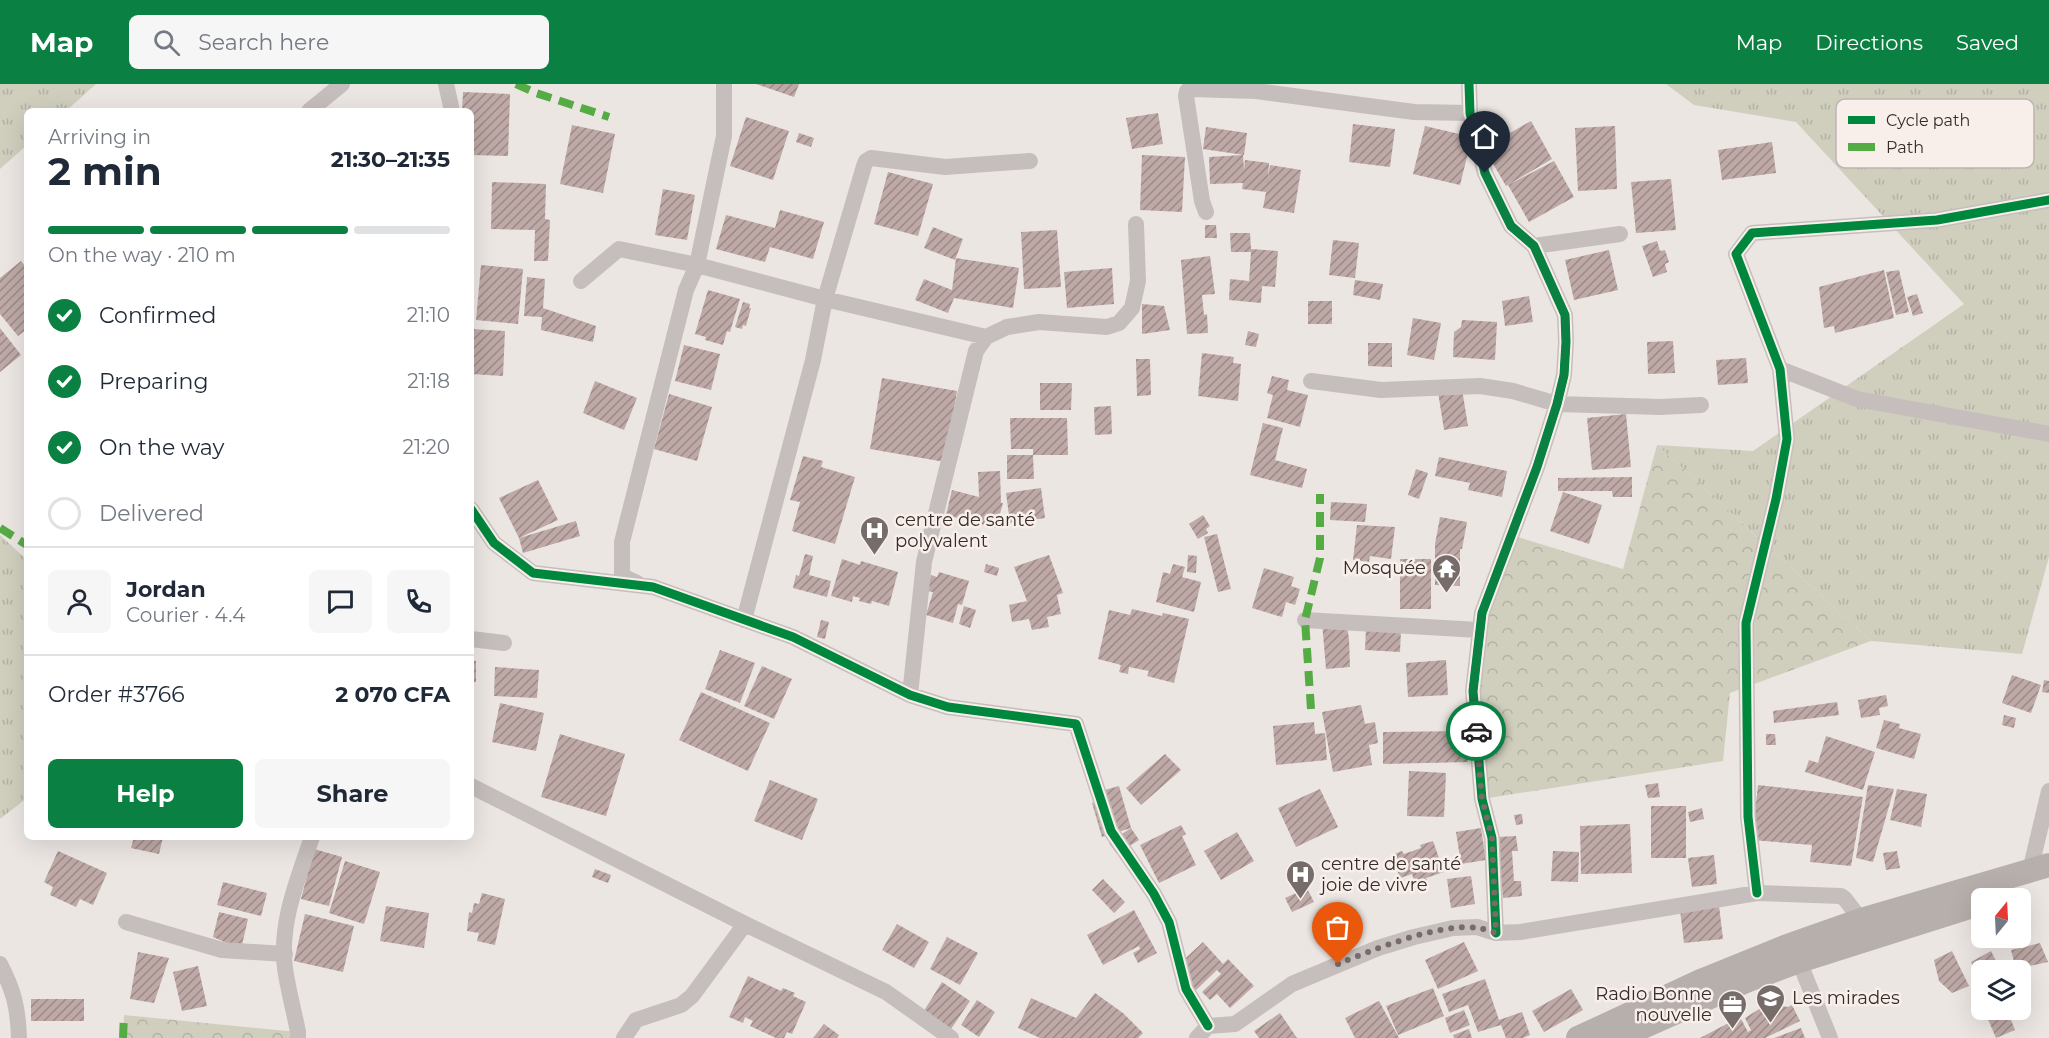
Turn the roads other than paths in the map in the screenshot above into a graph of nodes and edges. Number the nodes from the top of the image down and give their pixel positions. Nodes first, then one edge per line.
1 (342, 84) edge
2 (446, 84) edge
3 (724, 84) edge
4 (1469, 84) edge
5 (313, 108) edge
6 (451, 108) edge
7 (1470, 113) junction
8 (1030, 160) dead end
9 (2049, 200) edge
10 (1206, 212) dead end
11 (1136, 224) dead end
12 (1620, 234) dead end
13 (1534, 246) junction
14 (698, 265) junction
15 (581, 281) dead end
16 (825, 299) junction
17 (986, 337) junction
18 (1780, 369) junction
19 (1311, 381) dead end
20 (1557, 404) junction
21 (1701, 405) dead end
22 (2049, 434) edge
23 (474, 513) edge
24 (644, 586) junction
25 (744, 620) junction
26 (1305, 620) dead end
27 (1479, 630) junction
28 (474, 639) edge
29 (504, 643) dead end
30 (910, 695) junction
31 (474, 788) edge
32 (2049, 791) edge
33 (311, 840) edge
34 (2043, 873) edge
35 (2015, 888) edge
36 (1757, 893) junction
37 (1971, 906) edge
38 (1861, 920) junction
39 (126, 922) dead end
40 (745, 924) junction
41 (1496, 933) junction
42 (285, 954) junction
43 (1799, 961) junction
44 (0, 964) edge
45 (1203, 1032) edge
46 (19, 1038) edge
47 (298, 1038) edge
48 (624, 1038) edge
49 (951, 1038) edge
50 (1578, 1038) edge
51 (1618, 1038) edge
52 (1830, 1038) edge

1 - 5 street
2 - 6 street
3 - 14 street
4 - 7 street
7 - 10 street
7 - 13 street
8 - 16 street
9 - 18 street
11 - 17 street
12 - 13 street
13 - 20 street
14 - 15 street
14 - 16 street
14 - 24 street
16 - 17 street
16 - 25 street
17 - 30 street
18 - 22 street
18 - 36 street
19 - 20 street
20 - 21 street
20 - 27 street
23 - 24 street
24 - 25 street
25 - 30 street
26 - 27 street
27 - 41 street
28 - 29 street
30 - 45 street
31 - 40 street
32 - 34 street
33 - 42 street
34 - 35 main road
34 - 38 main road
36 - 38 street
36 - 41 street
37 - 43 main road
38 - 50 main road
39 - 42 street
40 - 48 street
40 - 49 street
41 - 45 street
42 - 47 street
43 - 51 main road
43 - 52 street
44 - 46 street

